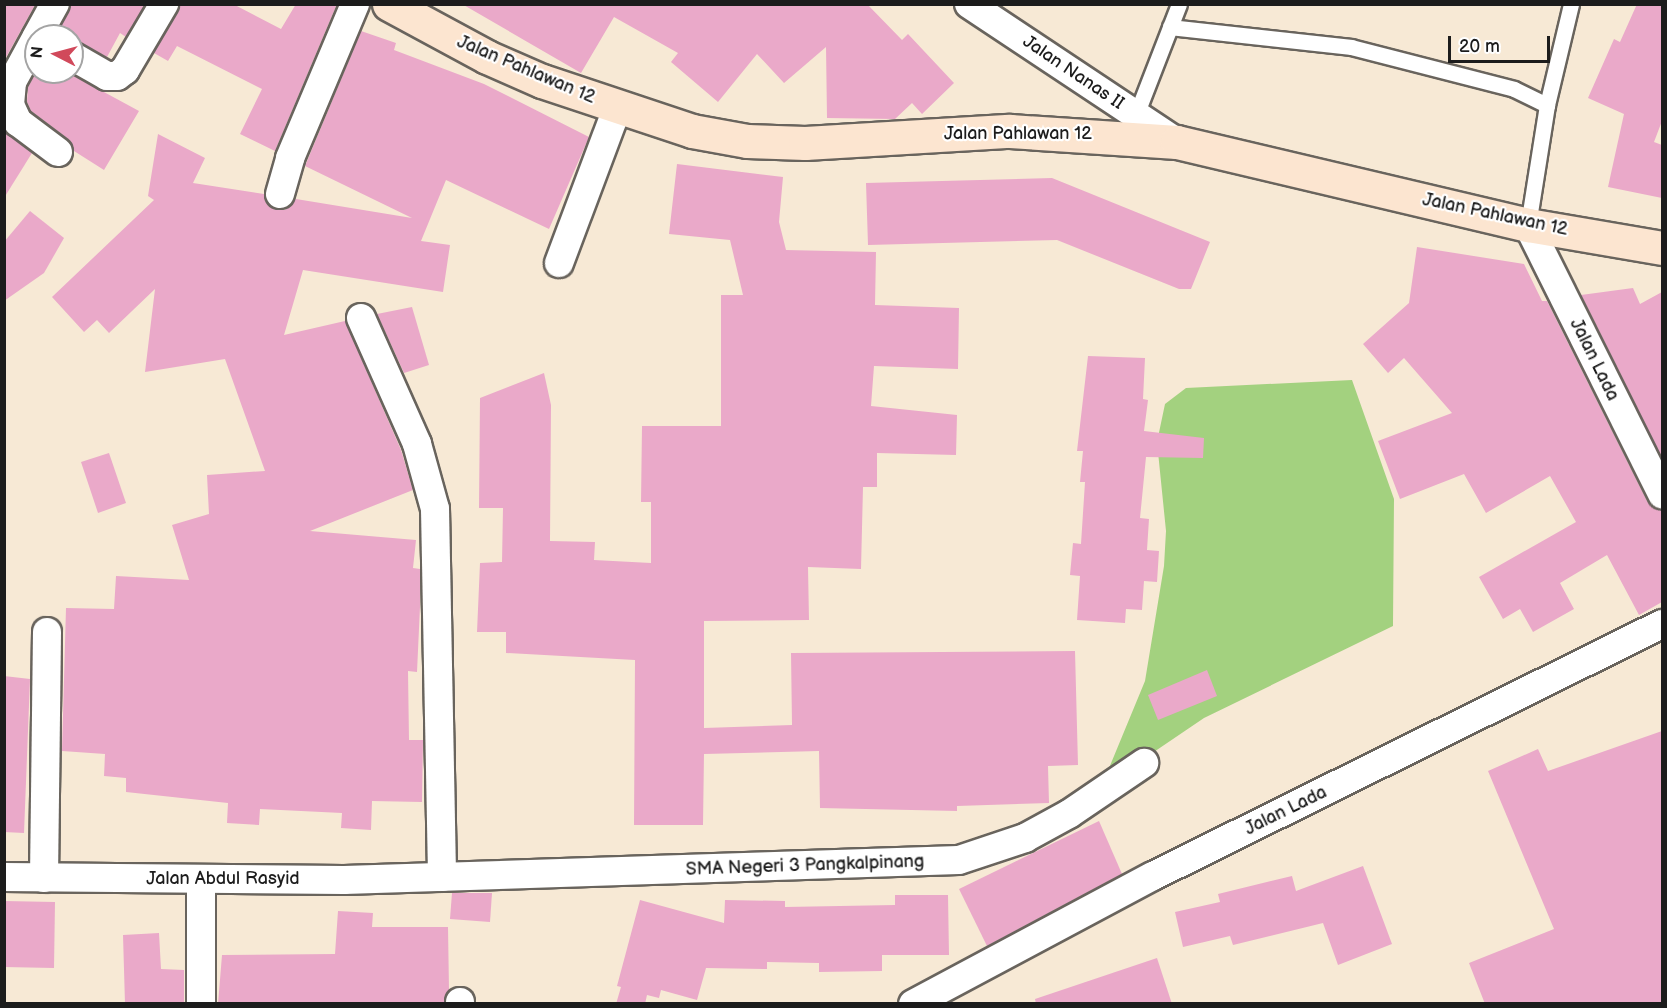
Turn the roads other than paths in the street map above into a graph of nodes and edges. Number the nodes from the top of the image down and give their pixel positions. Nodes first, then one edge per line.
1 (55, 4) edge
2 (164, 4) edge
3 (355, 4) edge
4 (389, 4) edge
5 (969, 4) edge
6 (1179, 4) edge
7 (1571, 4) edge
8 (44, 24) edge
9 (1170, 27) junction
10 (24, 60) edge
11 (84, 63) edge
12 (1547, 105) junction
13 (616, 109) junction
14 (1136, 115) junction
15 (1177, 142) junction
16 (58, 152) dead end
17 (280, 194) dead end
18 (1528, 225) junction
19 (1662, 248) edge
20 (559, 263) dead end
21 (361, 318) dead end
22 (1662, 494) edge
23 (1662, 624) edge
24 (47, 632) dead end
25 (1143, 764) dead end
26 (442, 877) junction
27 (4, 878) edge
28 (44, 878) junction
29 (201, 879) junction
30 (201, 1004) edge
31 (912, 1004) edge

1 - 8 street
2 - 11 street
3 - 17 street
4 - 13 main road, Jalan Pahlawan 12
5 - 14 street, Jalan Nanas II
6 - 9 lane
7 - 12 lane
9 - 12 lane
9 - 14 lane
10 - 16 street
12 - 18 lane
13 - 15 main road, Jalan Pahlawan 12
13 - 20 street
14 - 15 street, Jalan Nanas II
15 - 18 main road, Jalan Pahlawan 12
18 - 19 main road, Jalan Pahlawan 12
18 - 22 street, Jalan Lada
21 - 26 street
23 - 31 street, Jalan Lada
24 - 28 street
25 - 26 street, SMA Negeri 3 Pangkalpinang
26 - 29 street, Jalan Abdul Rasyid
27 - 28 street, Jalan Abdul Rasyid
28 - 29 street, Jalan Abdul Rasyid
29 - 30 street

